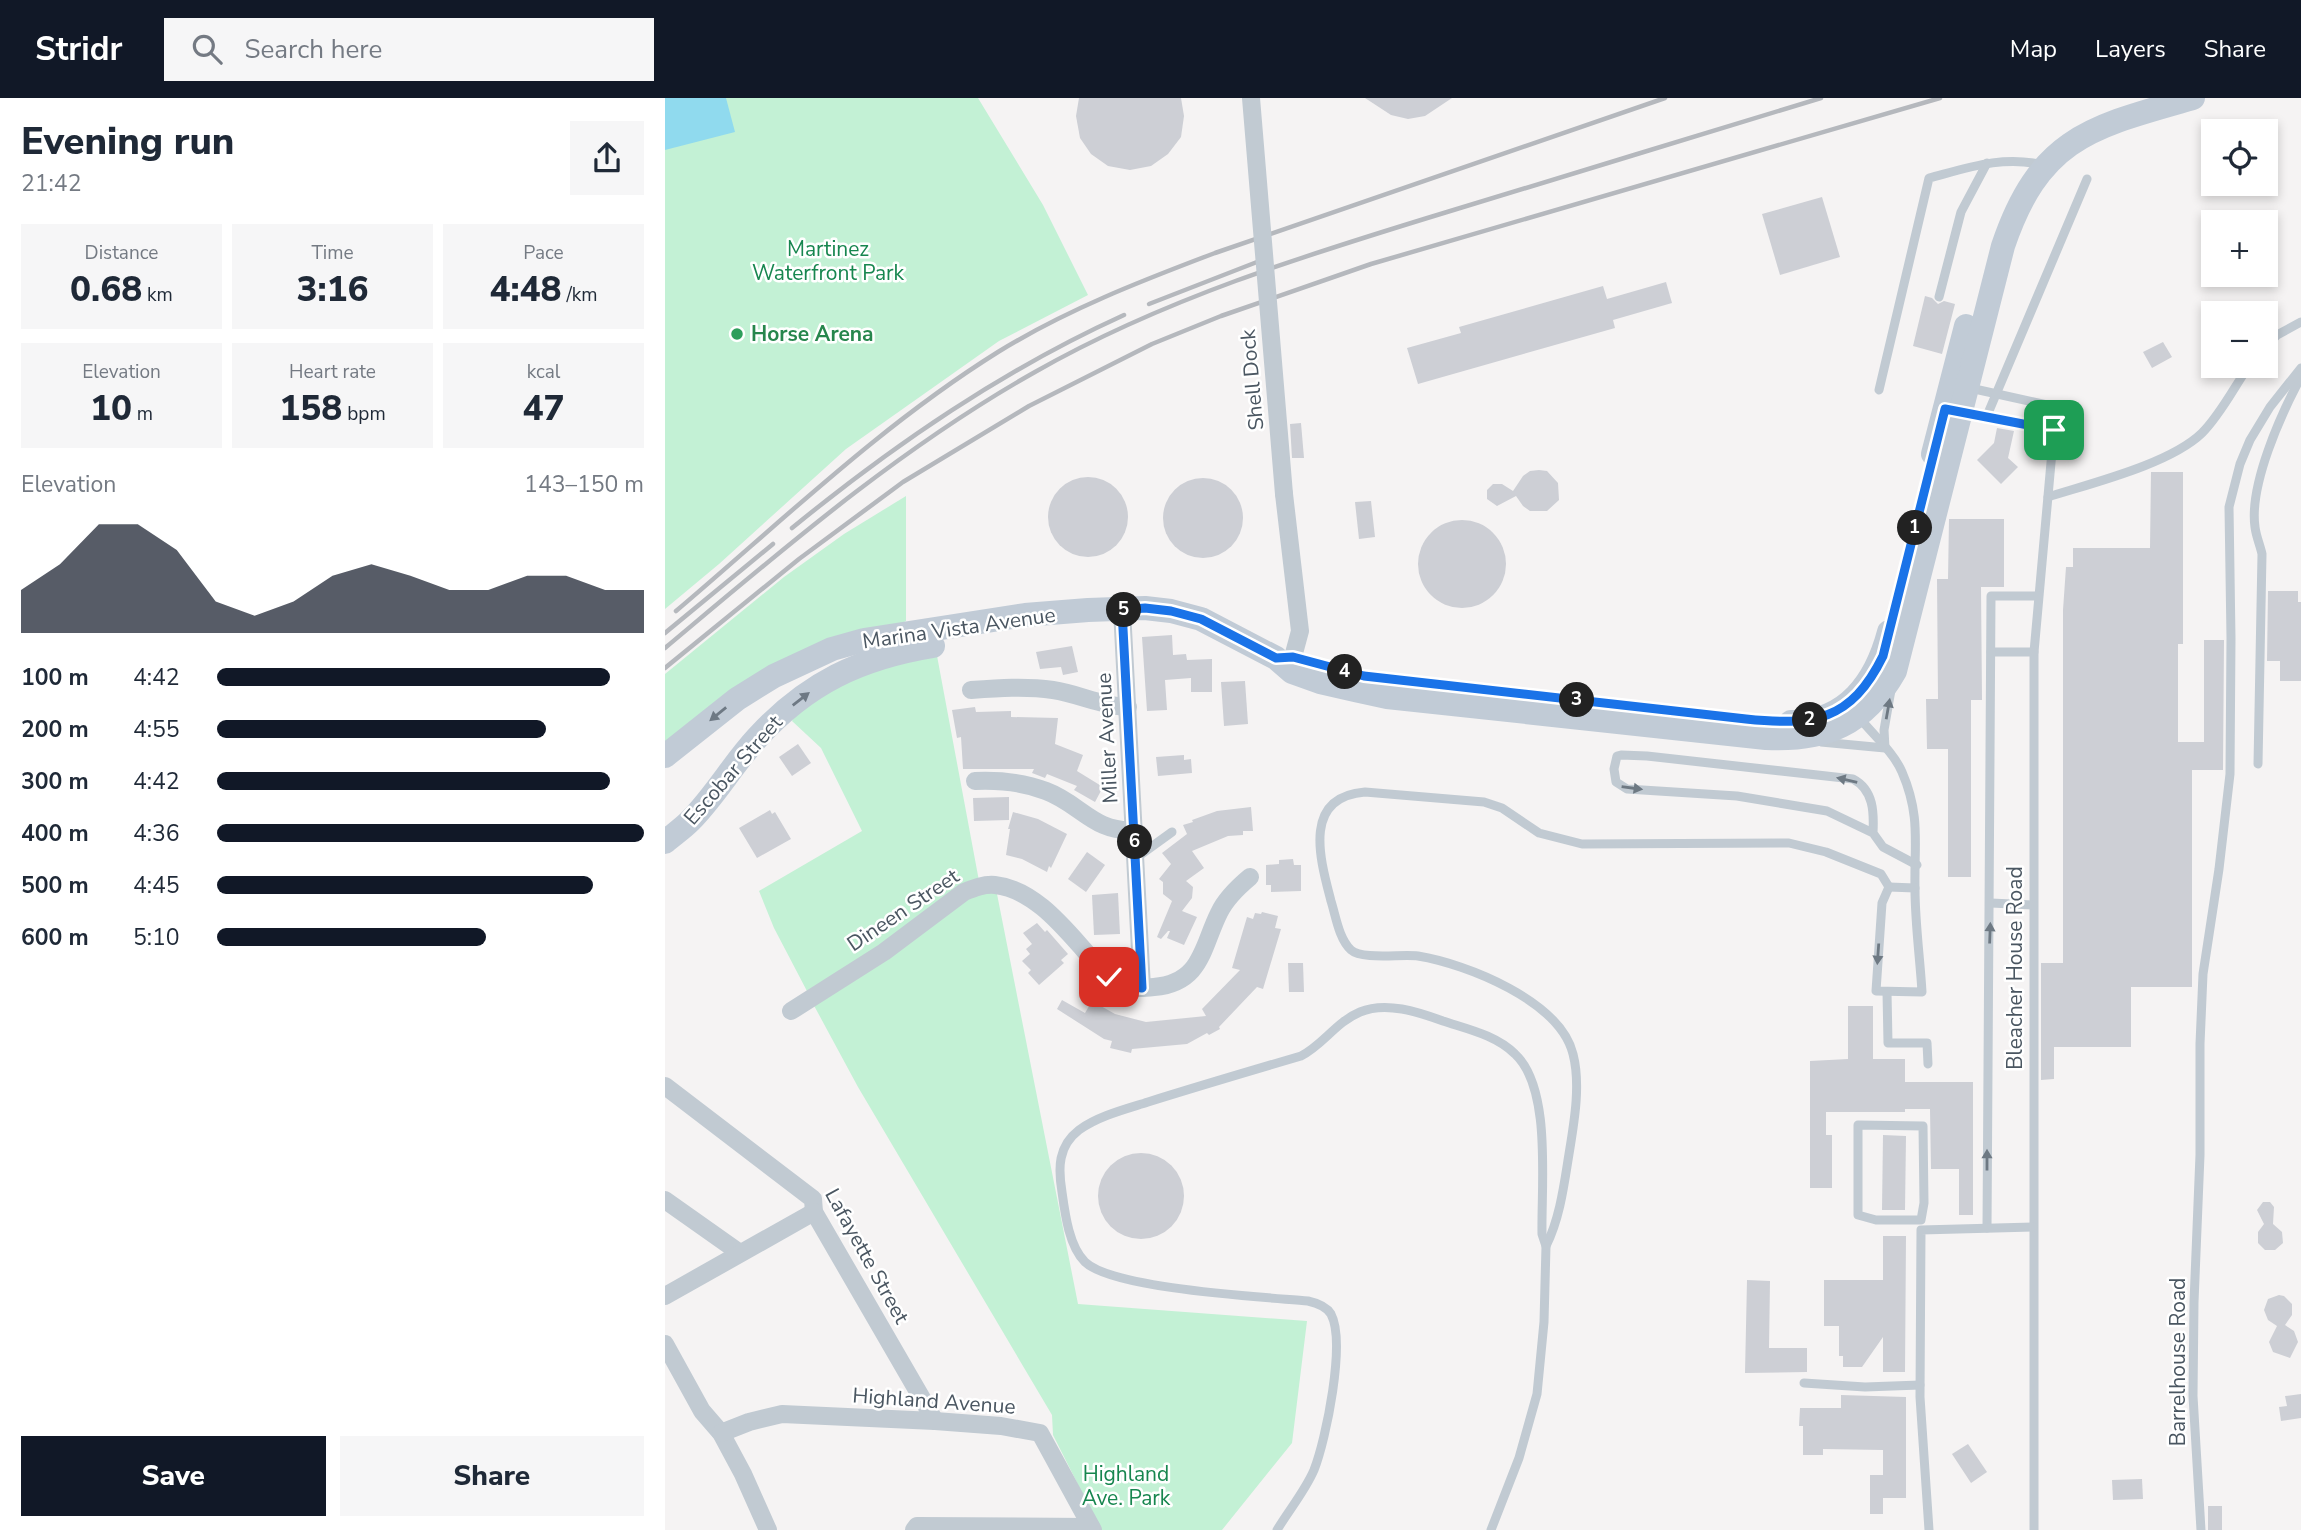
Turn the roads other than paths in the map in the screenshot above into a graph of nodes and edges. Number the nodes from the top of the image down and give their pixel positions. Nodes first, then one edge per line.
1 (1251, 98) edge
2 (2136, 98) edge
3 (2193, 98) edge
4 (1987, 163) junction
5 (2036, 163) junction
6 (2087, 179) dead end
7 (1938, 297) dead end
8 (2301, 322) edge
9 (2278, 334) edge
10 (2301, 368) edge
11 (2301, 377) edge
12 (2240, 378) edge
13 (1959, 386) junction
14 (1879, 390) dead end
15 (1995, 394) junction
16 (1953, 411) junction
17 (1986, 418) junction
18 (2054, 430) junction
19 (2048, 496) junction
20 (2038, 596) junction
21 (1122, 610) junction
22 (1995, 652) junction
23 (2034, 652) junction
24 (1285, 658) junction
25 (1895, 671) junction
26 (971, 690) dead end
27 (1128, 707) junction
28 (1854, 710) junction
29 (1788, 739) junction
30 (1885, 748) junction
31 (665, 756) edge
32 (2258, 764) dead end
33 (975, 781) dead end
34 (1135, 830) junction
35 (1172, 832) dead end
36 (1873, 834) junction
37 (665, 842) edge
38 (1136, 858) junction
39 (1917, 865) junction
40 (1250, 877) dead end
41 (1889, 887) junction
42 (1915, 888) junction
43 (1990, 903) junction
44 (2033, 905) junction
45 (1142, 988) junction
46 (1887, 992) junction
47 (791, 1011) dead end
48 (1928, 1064) dead end
49 (665, 1086) edge
50 (665, 1200) edge
51 (814, 1212) junction
52 (1921, 1220) joint
53 (2033, 1227) junction
54 (1987, 1228) junction
55 (1545, 1246) junction
56 (740, 1254) junction
57 (665, 1296) edge
58 (665, 1344) edge
59 (1804, 1383) dead end
60 (1920, 1385) junction
61 (935, 1421) junction
62 (721, 1433) junction
63 (1092, 1529) edge
64 (768, 1530) edge
65 (914, 1530) edge
66 (1277, 1530) edge
67 (1491, 1530) edge
68 (1929, 1530) edge
69 (2034, 1530) edge
70 (2201, 1530) edge

1 - 24 street, Shell Dock, bridge
2 - 5 main road, Marina Vista Avenue
3 - 5 main road, Marina Vista Avenue
4 - 5 lane
4 - 7 lane
4 - 14 lane
5 - 13 main road, Marina Vista Avenue
6 - 15 lane
8 - 9 lane
10 - 70 lane, Barrelhouse Road
11 - 32 lane
12 - 19 lane
13 - 15 lane
13 - 16 main road, Marina Vista Avenue
15 - 17 lane
15 - 18 lane, Bleacher House Road
16 - 17 lane
16 - 25 main road, Marina Vista Avenue
16 - 28 main road, Marina Vista Avenue
17 - 18 lane
18 - 19 lane, Bleacher House Road
19 - 20 lane, Bleacher House Road
20 - 22 lane
20 - 23 lane, Bleacher House Road
21 - 24 main road, Marina Vista Avenue
21 - 27 street, Miller Avenue
21 -> 31 main road, Marina Vista Avenue
37 -> 21 main road, Escobar Street
22 - 23 lane
22 - 43 lane
23 - 44 lane, Bleacher House Road
24 - 28 main road, Marina Vista Avenue
24 - 29 main road, Marina Vista Avenue
25 - 28 main road, Marina Vista Avenue
30 -> 25 lane
26 - 27 street
27 - 34 street, Miller Avenue
28 - 29 main road, Marina Vista Avenue
28 - 30 lane
29 - 30 lane
30 - 39 lane
33 - 34 street
34 - 38 street, Miller Avenue
35 - 38 lane
36 -> 36 lane
36 - 39 lane
38 - 45 street, Miller Avenue
39 - 42 lane
40 - 45 street, Dineen Street
41 - 42 lane
41 -> 46 lane
41 - 55 lane
42 - 46 lane
43 - 44 lane
54 -> 43 lane
44 - 53 lane, Bleacher House Road
45 - 47 street, Dineen Street
46 - 48 lane
49 - 51 street, Lafayette Street
50 - 56 street
51 - 56 street
51 - 61 street, Lafayette Street
52 - 52 lane
53 - 54 lane
53 - 69 lane, Bleacher House Road
54 - 60 lane
55 - 66 lane
55 - 67 lane
56 - 57 street
58 - 62 street
59 - 60 lane
60 - 68 lane
61 - 62 street, Highland Avenue
61 - 63 street, Highland Avenue
62 - 64 street
63 - 65 street

